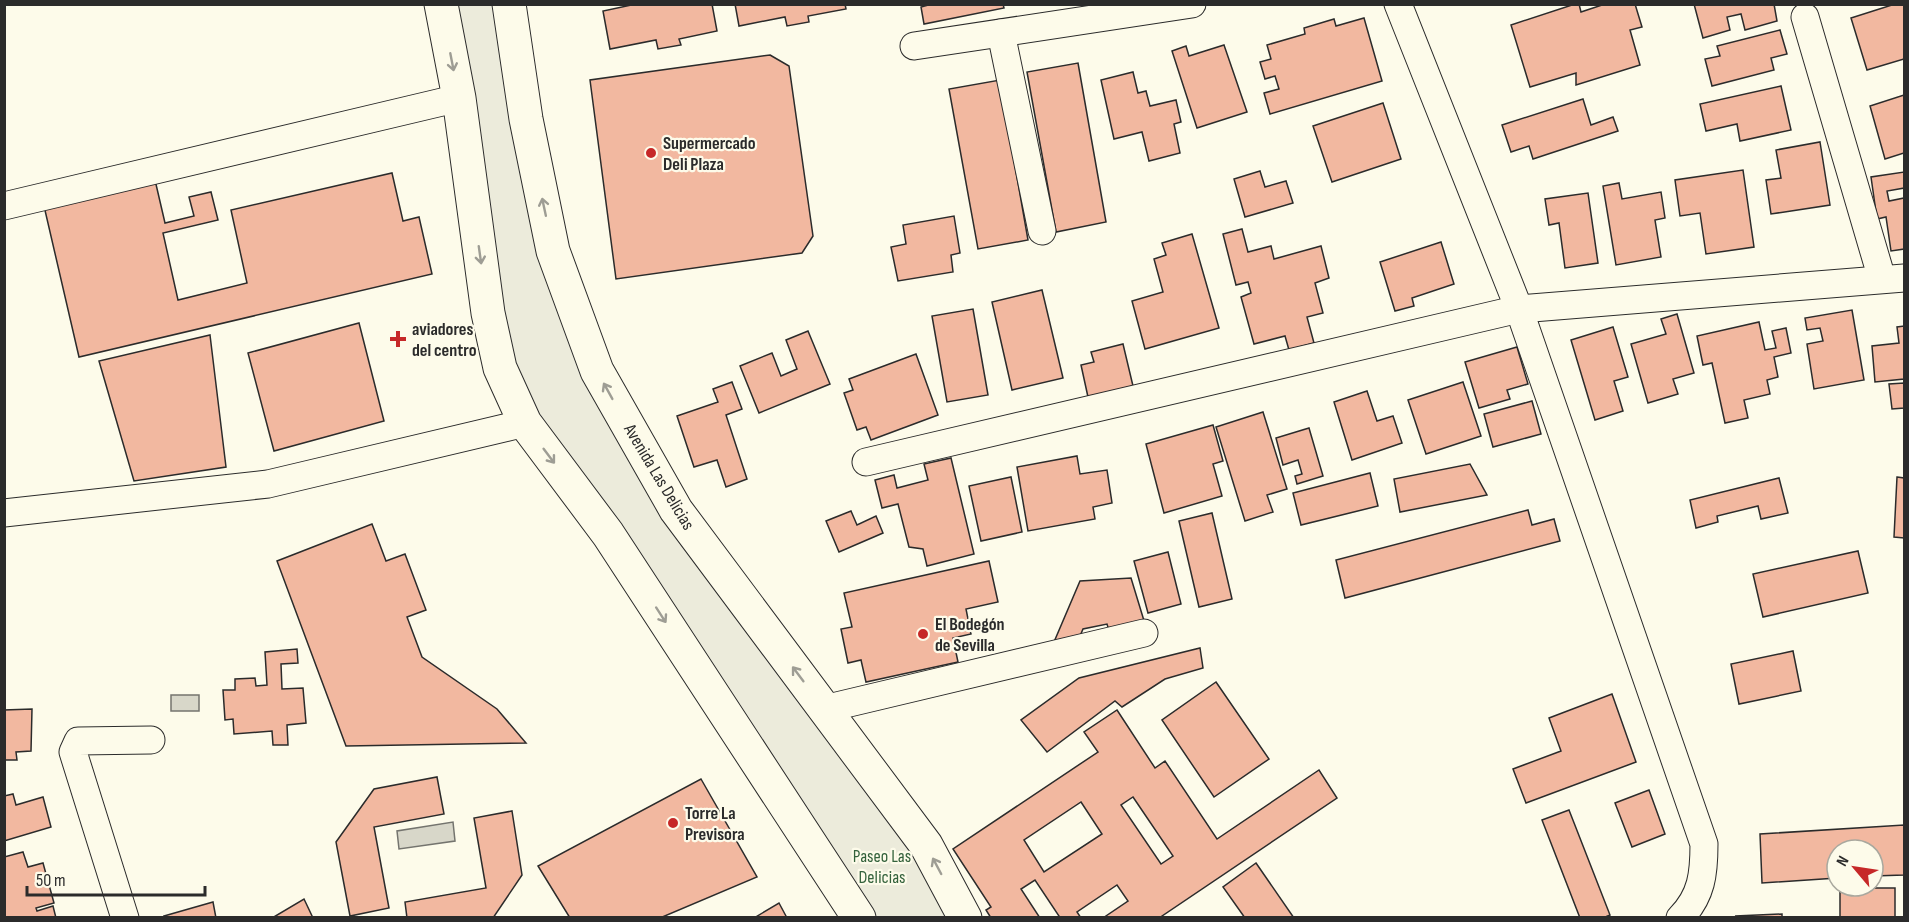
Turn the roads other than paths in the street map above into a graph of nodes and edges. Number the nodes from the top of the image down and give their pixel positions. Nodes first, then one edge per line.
1 (441, 4) edge
2 (509, 4) edge
3 (1192, 4) edge
4 (1398, 4) edge
5 (1806, 17) dead end
6 (1001, 33) junction
7 (914, 46) dead end
8 (459, 98) junction
9 (4, 206) edge
10 (1042, 231) dead end
11 (1893, 278) edge
12 (1519, 309) junction
13 (525, 423) junction
14 (866, 462) dead end
15 (4, 513) edge
16 (1144, 633) dead end
17 (824, 709) junction
18 (151, 740) dead end
19 (125, 918) edge
20 (859, 918) edge
21 (965, 918) edge
22 (1680, 918) edge

1 -> 8 main road
17 -> 2 main road, Avenida Las Delicias
3 - 6 street
4 - 12 street
5 - 11 street
6 - 7 street
6 - 10 street
8 - 9 street
8 -> 13 main road
11 - 12 street
12 - 14 street
12 - 22 street
13 - 15 street
13 -> 20 main road
16 - 17 street
21 -> 17 main road, Avenida Las Delicias
18 - 19 street

